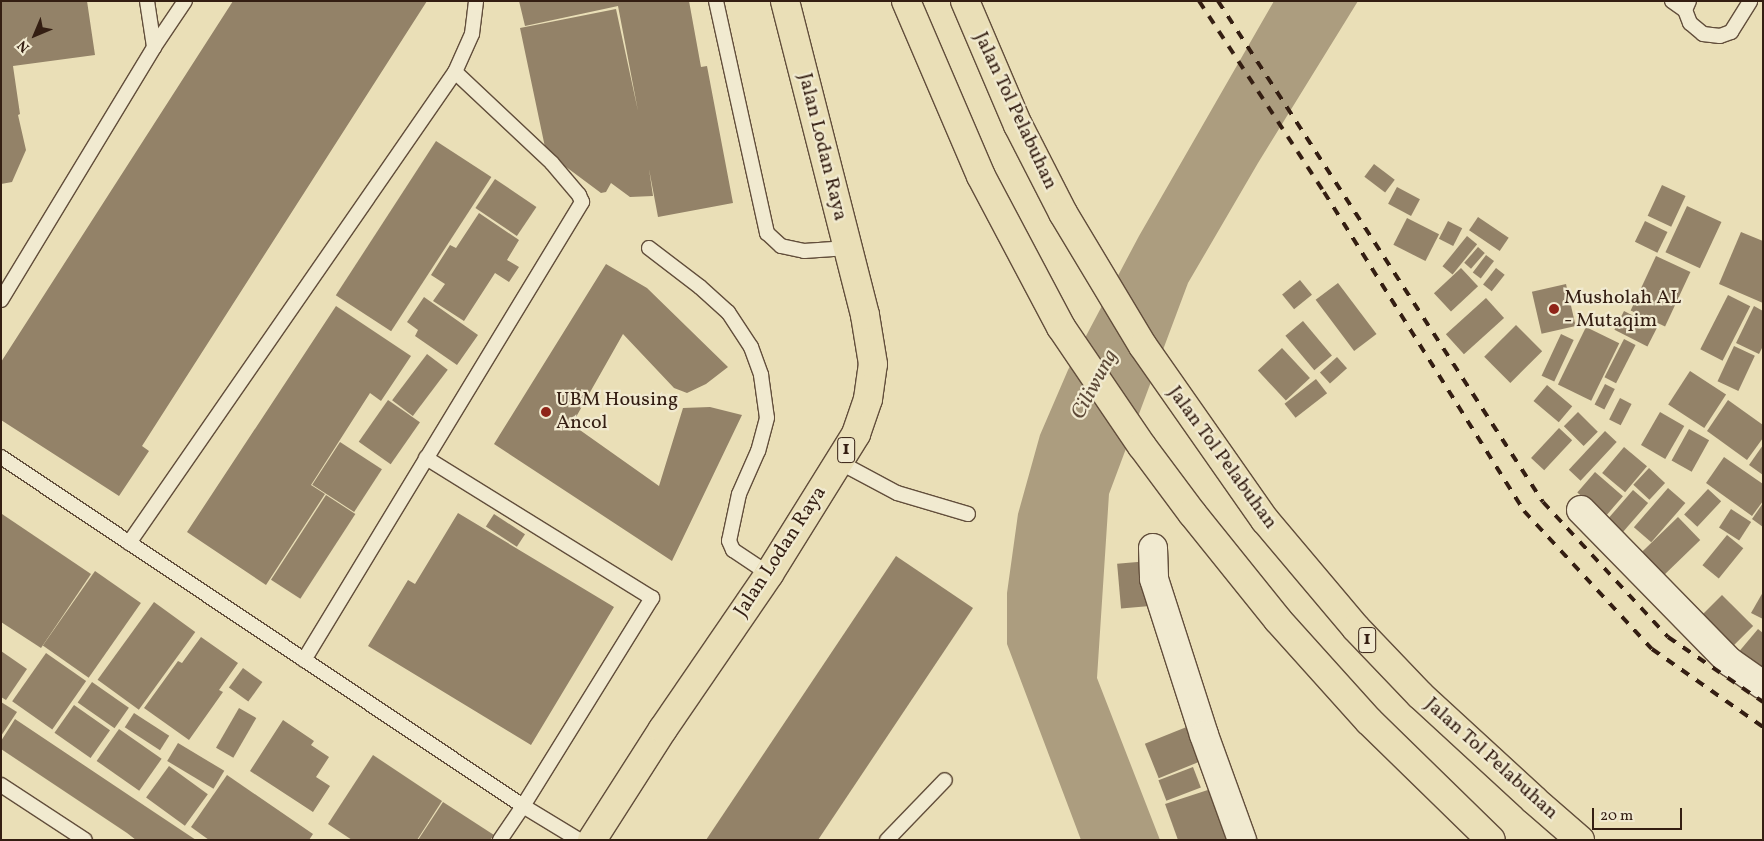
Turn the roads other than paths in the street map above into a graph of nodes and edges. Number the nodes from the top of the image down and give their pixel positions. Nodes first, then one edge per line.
1 (147, 1) edge
2 (185, 1) edge
3 (476, 1) edge
4 (716, 1) edge
5 (785, 1) edge
6 (906, 1) edge
7 (965, 1) edge
8 (1672, 1) edge
9 (1750, 1) edge
10 (1687, 6) edge
11 (154, 47) junction
12 (455, 72) junction
13 (649, 248) dead end
14 (848, 248) junction
15 (1, 300) edge
16 (1, 457) edge
17 (426, 458) junction
18 (839, 462) junction
19 (1581, 510) dead end
20 (968, 514) dead end
21 (129, 543) junction
22 (1153, 548) dead end
23 (769, 574) junction
24 (304, 660) junction
25 (1763, 685) edge
26 (945, 780) dead end
27 (1, 785) edge
28 (523, 806) junction
29 (85, 840) edge
30 (500, 840) edge
31 (579, 840) edge
32 (592, 840) edge
33 (887, 840) edge
34 (1242, 840) edge
35 (1491, 840) edge
36 (1580, 840) edge

1 - 11 lane
2 - 11 lane
3 - 12 lane
4 - 14 lane
5 - 14 highway, Jalan Lodan Raya / 1
6 - 35 highway
7 - 36 highway, Jalan Tol Pelabuhan / 1
8 - 10 lane
9 - 10 lane
11 - 15 lane
12 - 17 lane
12 - 21 lane
13 - 23 lane
14 - 18 highway, Jalan Lodan Raya / 1
16 - 21 lane
17 - 24 lane
17 - 28 lane
18 - 20 lane
18 - 23 highway, Jalan Lodan Raya / 1
19 - 25 street
21 - 24 lane
22 - 34 street
23 - 32 highway, Jalan Lodan Raya / 1
24 - 28 lane
26 - 33 lane
27 - 29 lane
28 - 30 lane
28 - 31 lane

